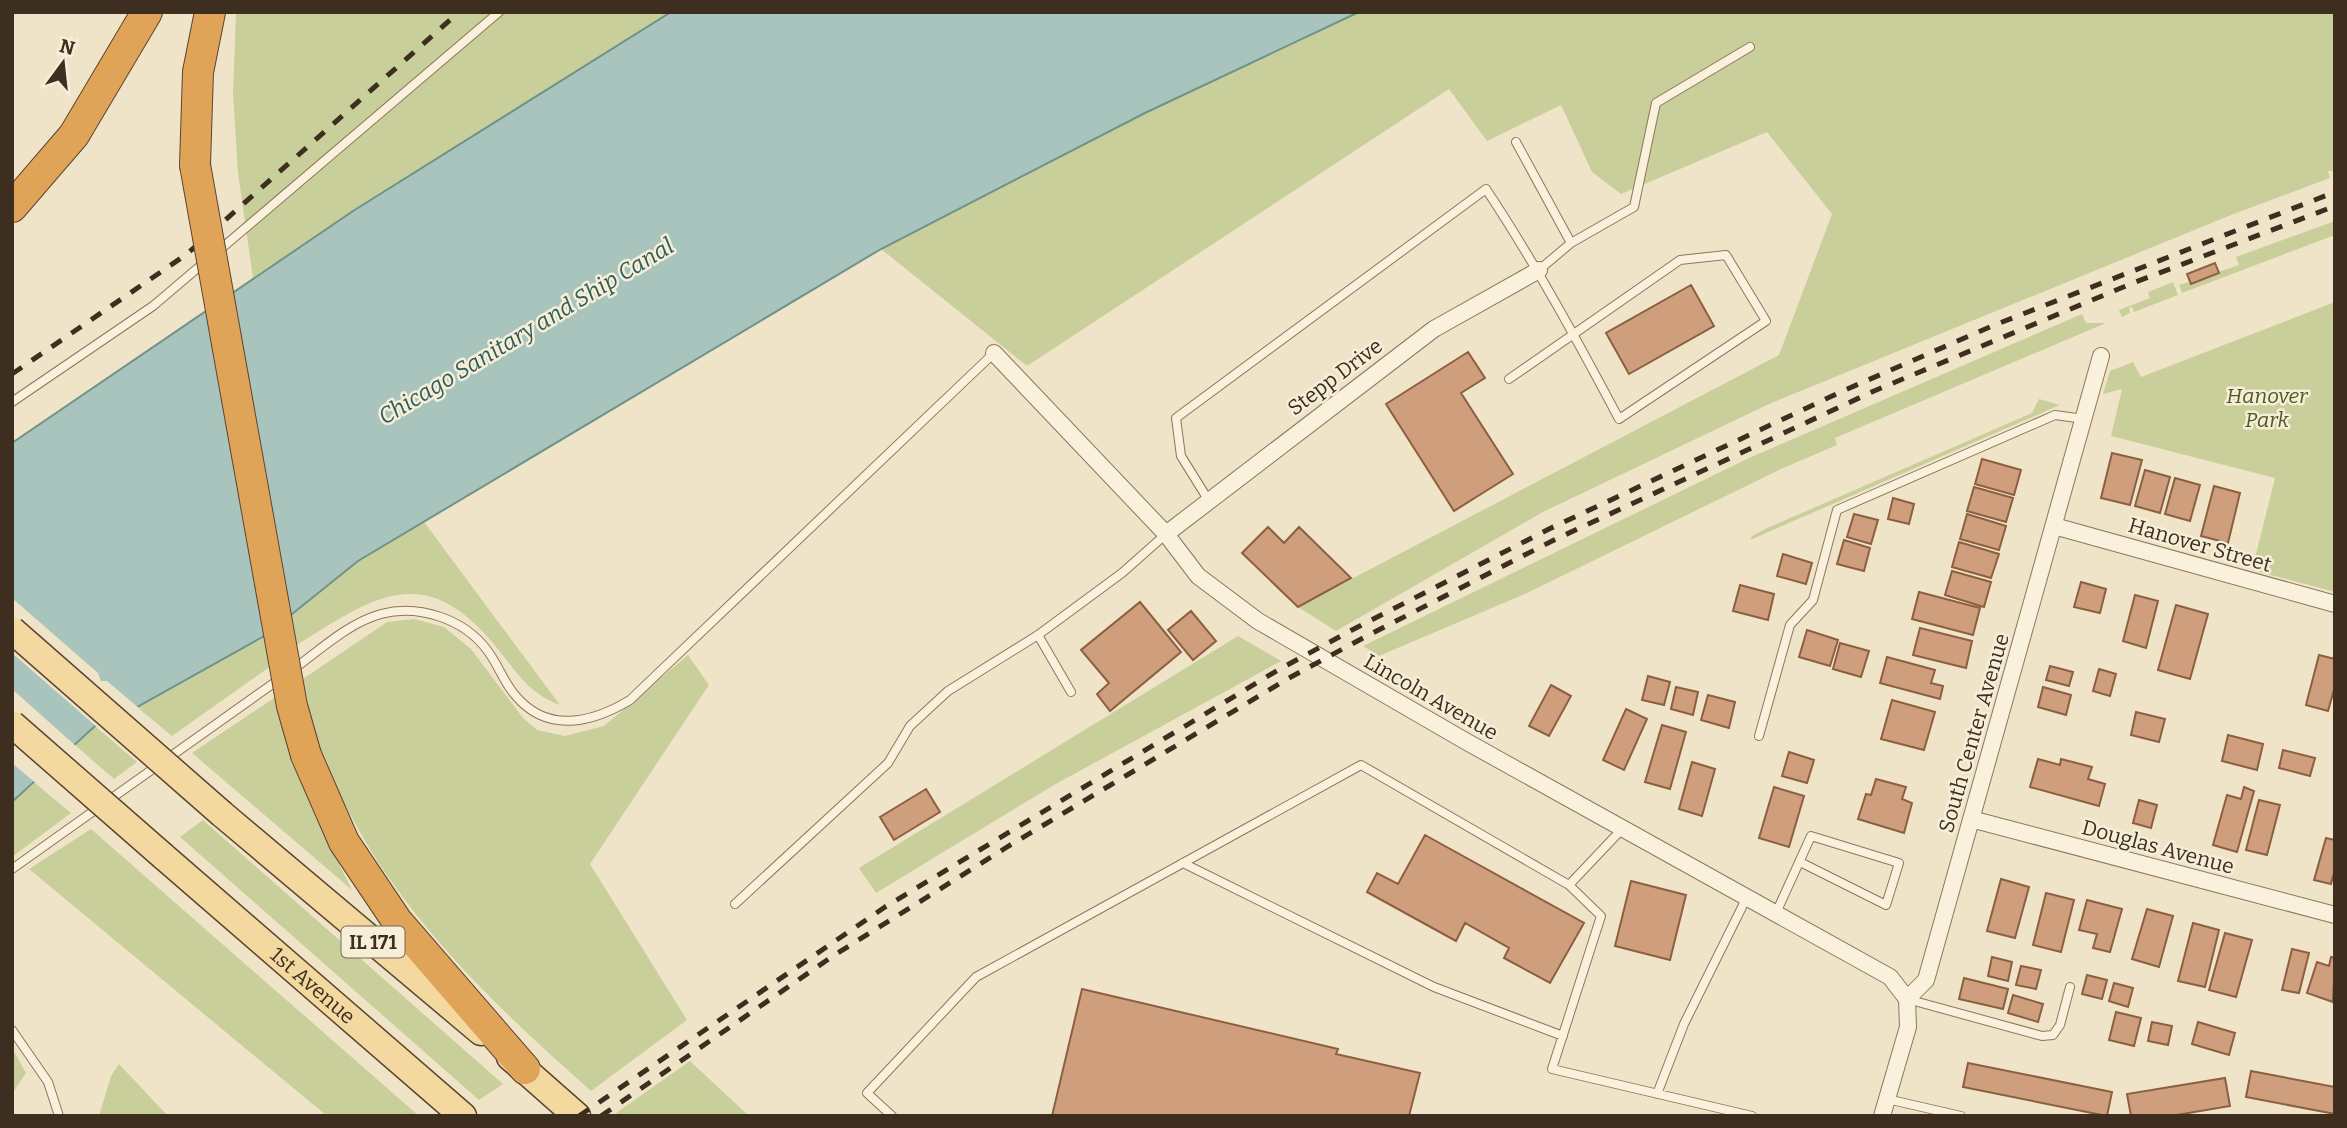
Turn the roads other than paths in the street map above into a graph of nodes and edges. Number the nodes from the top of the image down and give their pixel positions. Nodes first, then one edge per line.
1 (147, 12) edge
2 (211, 12) edge
3 (499, 12) edge
4 (1750, 47) dead end
5 (1516, 142) dead end
6 (12, 207) edge
7 (1572, 243) junction
8 (1539, 270) junction
9 (1574, 334) junction
10 (994, 353) joint
11 (2101, 356) dead end
12 (1509, 379) dead end
13 (12, 402) edge
14 (2084, 419) junction
15 (1209, 501) junction
16 (2054, 526) junction
17 (1166, 534) junction
18 (2335, 604) edge
19 (12, 630) edge
20 (1038, 635) junction
21 (1071, 692) dead end
22 (12, 724) edge
23 (12, 735) edge
24 (1759, 736) dead end
25 (93, 796) junction
26 (1971, 819) junction
27 (1623, 828) junction
28 (1800, 862) junction
29 (1183, 863) junction
30 (12, 869) edge
31 (1569, 885) junction
32 (1746, 897) junction
33 (735, 904) dead end
34 (1776, 913) junction
35 (2335, 915) edge
36 (2070, 987) dead end
37 (1906, 999) junction
38 (12, 1031) edge
39 (1563, 1036) junction
40 (525, 1069) junction
41 (1657, 1094) junction
42 (1887, 1099) junction
43 (462, 1115) edge
44 (59, 1116) edge
45 (577, 1116) edge
46 (892, 1116) edge
47 (1752, 1116) edge
48 (1882, 1116) edge
49 (1961, 1116) edge

1 - 6 highway
2 - 40 highway, bridge
3 - 13 lane
4 - 7 lane
5 - 7 lane
7 - 8 lane
8 - 9 lane
8 - 15 street, Stepp Drive
8 - 15 lane
9 - 9 lane
9 - 12 lane
10 - 17 street, Lincoln Avenue
10 - 30 lane
11 - 14 street, South Center Avenue
14 - 16 street, South Center Avenue
14 - 24 lane
15 - 17 street, Stepp Drive
16 - 18 street, Hanover Street
16 - 26 street, South Center Avenue
17 - 20 lane
17 - 27 street, Lincoln Avenue
19 - 40 main road, IL 171, bridge
20 - 21 lane
20 - 33 lane
22 - 25 main road, 1st Avenue, bridge
23 - 25 highway, bridge
25 - 43 main road, 1st Avenue, bridge
26 - 35 street, Douglas Avenue
26 - 37 street, South Center Avenue
27 - 31 lane
27 - 32 street, Lincoln Avenue
28 - 28 lane
28 - 34 lane
29 - 31 lane
29 - 39 lane
29 - 46 lane
31 - 39 lane
32 - 34 street, Lincoln Avenue
32 - 41 lane
34 - 37 street, Lincoln Avenue
36 - 37 lane
37 - 42 street
38 - 44 lane
39 - 41 lane
40 - 45 main road, IL 171
41 - 47 lane
42 - 48 street
42 - 49 lane

